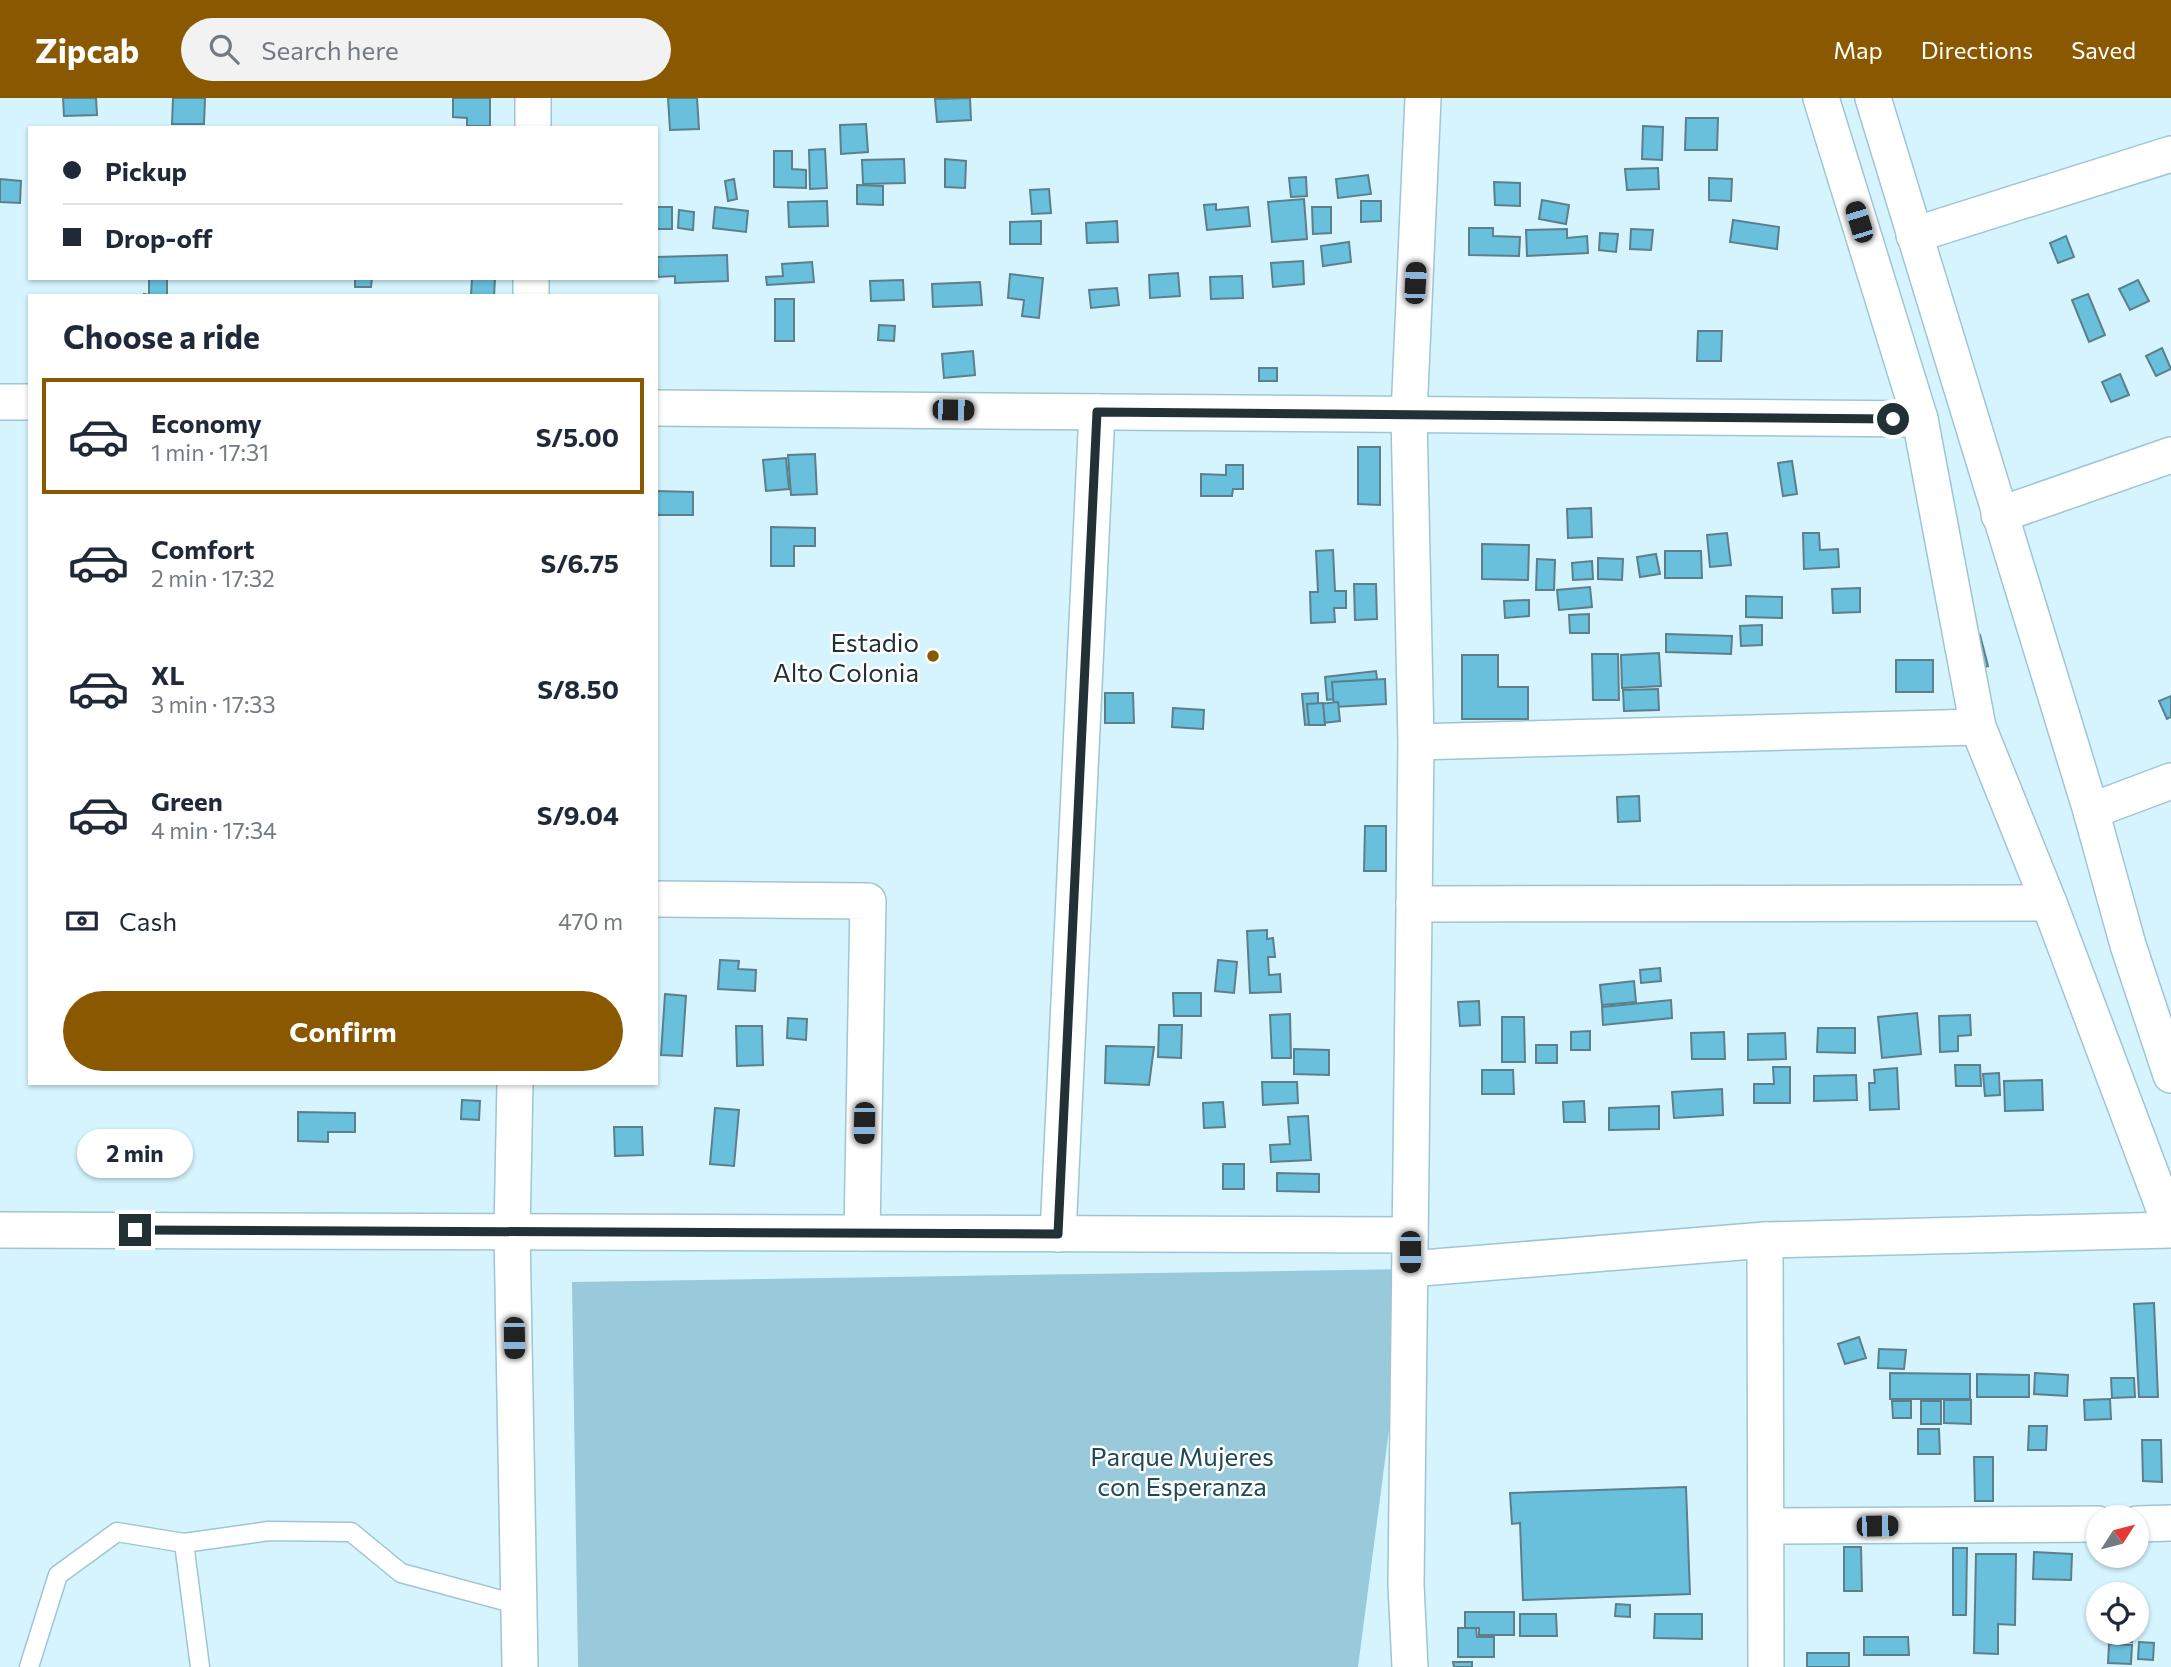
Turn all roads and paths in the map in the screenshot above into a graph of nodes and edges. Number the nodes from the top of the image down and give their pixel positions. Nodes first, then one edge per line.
1 (533, 98) edge
2 (1423, 98) edge
3 (1821, 98) edge
4 (1873, 98) edge
5 (533, 126) edge
6 (2171, 154) edge
7 (1914, 235) junction
8 (0, 402) edge
9 (28, 402) edge
10 (658, 408) edge
11 (1097, 412) junction
12 (1409, 415) junction
13 (1920, 419) junction
14 (2171, 454) edge
15 (1999, 515) junction
16 (1978, 727) junction
17 (1416, 742) junction
18 (2171, 781) edge
19 (2091, 811) junction
20 (658, 899) edge
21 (2049, 903) junction
22 (1414, 904) junction
23 (2171, 1075) edge
24 (515, 1085) edge
25 (2171, 1229) edge
26 (0, 1230) edge
27 (512, 1232) junction
28 (862, 1233) junction
29 (1058, 1234) junction
30 (1765, 1240) junction
31 (1410, 1252) junction
32 (2171, 1523) edge
33 (2086, 1524) edge
34 (2149, 1524) edge
35 (1766, 1527) junction
36 (184, 1543) junction
37 (520, 1605) junction
38 (29, 1667) edge
39 (200, 1667) edge
40 (520, 1667) edge
41 (1410, 1667) edge
42 (1766, 1667) edge

1 - 5 street
2 - 12 street
3 - 13 street
4 - 7 street
6 - 7 street
7 - 15 street
8 - 9 street
10 - 11 street
11 - 12 street
11 - 29 street
12 - 13 street
12 - 17 street
13 - 16 street
14 - 15 street
15 - 19 street
16 - 17 street
16 - 21 street
17 - 22 street
18 - 19 street
19 - 23 street
20 - 28 street
21 - 22 street
21 - 25 street
22 - 31 street
24 - 27 street
25 - 30 street
26 - 27 street
27 - 28 street
27 - 37 street
28 - 29 street
29 - 31 street
30 - 31 street
30 - 35 street
31 - 41 street
32 - 34 street
33 - 35 street
35 - 42 street
36 - 37 lane
36 - 38 lane
36 - 39 lane
37 - 40 street

